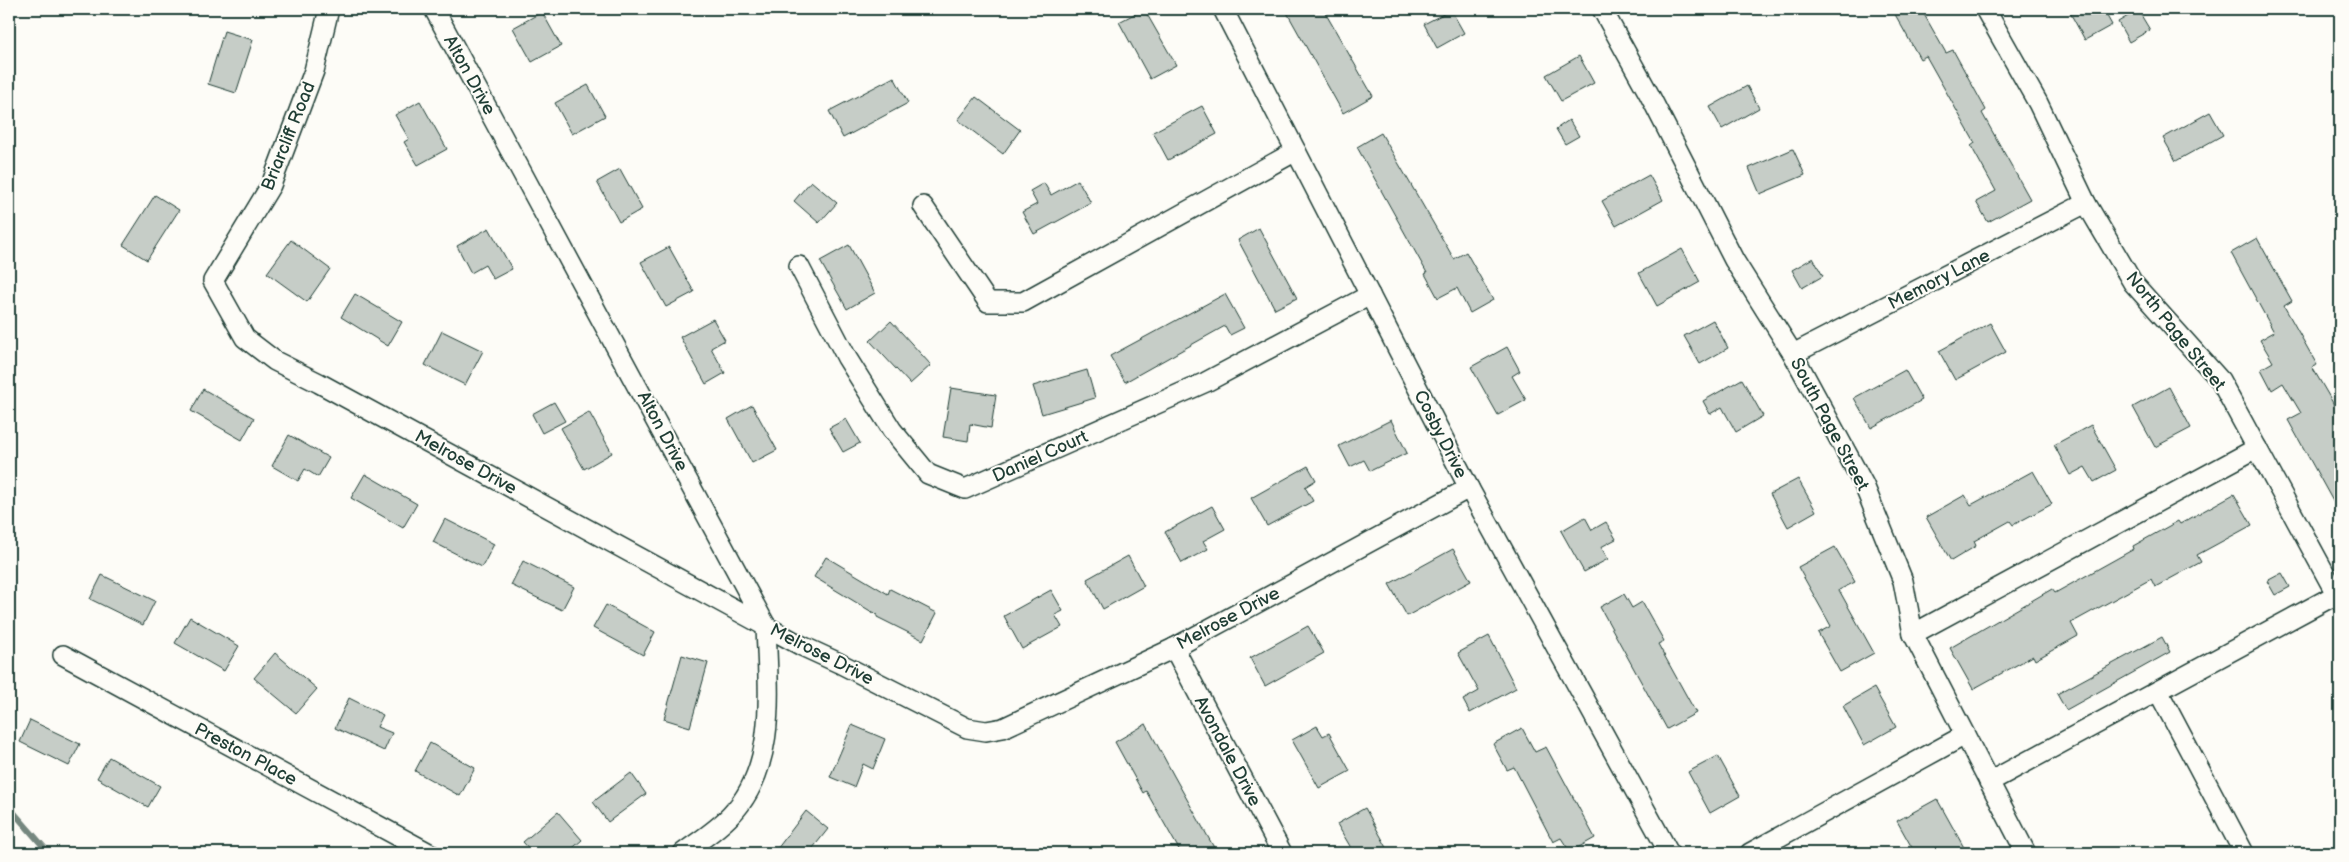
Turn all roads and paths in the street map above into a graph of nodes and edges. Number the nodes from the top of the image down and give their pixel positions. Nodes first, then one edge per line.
1 (329, 9) edge
2 (434, 9) edge
3 (1223, 9) edge
4 (1602, 9) edge
5 (1985, 9) edge
6 (1296, 151) junction
7 (2086, 203) junction
8 (923, 206) dead end
9 (799, 266) dead end
10 (214, 281) joint
11 (1370, 295) junction
12 (1793, 354) junction
13 (2257, 448) junction
14 (1469, 488) junction
15 (2338, 597) edge
16 (766, 626) junction
17 (1913, 634) junction
18 (1174, 648) junction
19 (62, 655) dead end
20 (2158, 691) junction
21 (1965, 735) junction
22 (1989, 782) junction
23 (429, 853) edge
24 (683, 853) edge
25 (1282, 853) edge
26 (1669, 853) edge
27 (1750, 853) edge
28 (2026, 853) edge
29 (2244, 853) edge

1 - 10 street, Briarcliff Road
2 - 16 street, Alton Drive
3 - 6 street, Cosby Drive
4 - 12 street, South Page Street
5 - 7 street, North Page Street
6 - 8 street
6 - 11 street, Cosby Drive
7 - 12 street, Memory Lane
7 - 13 street, North Page Street
9 - 11 street, Daniel Court
10 - 16 street, Melrose Drive
11 - 14 street, Cosby Drive
12 - 17 street, South Page Street
13 - 15 street, North Page Street
13 - 17 street
14 - 18 street, Melrose Drive
14 - 26 street, Cosby Drive
15 - 20 street
16 - 18 street, Melrose Drive
16 - 24 street, Alton Drive
17 - 21 street, South Page Street
18 - 25 street, Avondale Drive
19 - 23 street, Preston Place
20 - 22 street
20 - 29 street
21 - 22 street, South Page Street
21 - 27 street
22 - 28 street, South Page Street

